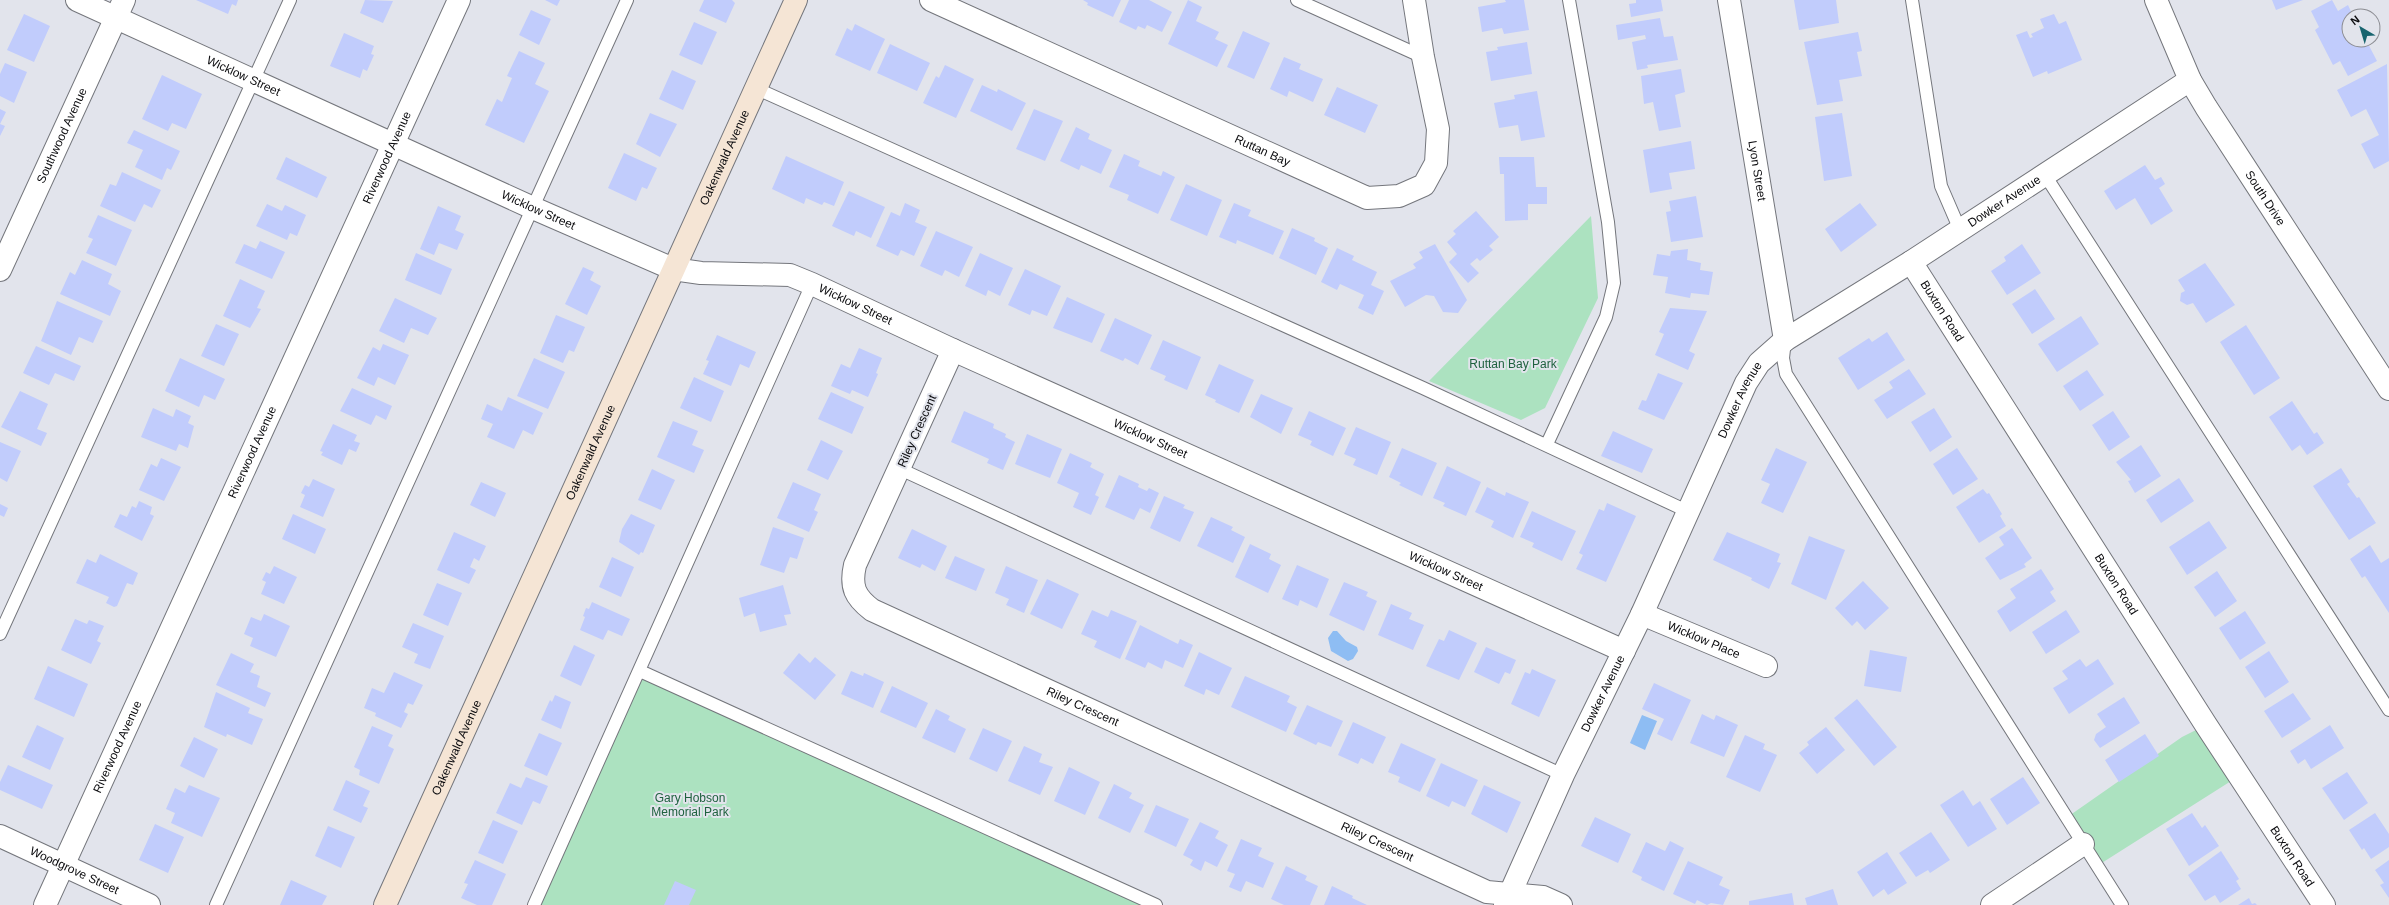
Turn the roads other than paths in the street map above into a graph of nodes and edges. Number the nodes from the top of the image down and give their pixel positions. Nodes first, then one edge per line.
1 (77, 0) edge
2 (290, 0) edge
3 (459, 0) edge
4 (627, 0) edge
5 (796, 0) edge
6 (930, 0) edge
7 (1297, 0) edge
8 (1414, 0) edge
9 (1569, 0) edge
10 (1729, 0) edge
11 (1912, 0) edge
12 (2156, 0) edge
13 (120, 9) edge
14 (1423, 57) junction
15 (253, 80) junction
16 (2190, 80) junction
17 (755, 88) junction
18 (393, 144) junction
19 (2045, 175) junction
20 (533, 208) junction
21 (1960, 230) junction
22 (1912, 262) junction
23 (673, 269) junction
24 (0, 270) edge
25 (812, 284) junction
26 (1784, 340) junction
27 (953, 350) junction
28 (2389, 389) edge
29 (1546, 444) junction
30 (900, 469) junction
31 (1688, 511) junction
32 (1642, 614) junction
33 (0, 634) edge
34 (1624, 651) junction
35 (1766, 666) dead end
36 (640, 671) junction
37 (2389, 710) edge
38 (1563, 775) junction
39 (0, 836) edge
40 (2082, 844) junction
41 (63, 865) junction
42 (1507, 899) edge
43 (45, 905) edge
44 (149, 905) edge
45 (216, 905) edge
46 (385, 905) edge
47 (534, 905) edge
48 (1156, 905) edge
49 (1561, 905) edge
50 (1992, 905) edge
51 (2122, 905) edge
52 (2324, 905) edge

1 - 13 street, Wicklow Street
2 - 15 lane
3 - 18 street, Riverwood Avenue
4 - 20 lane
5 - 17 street, Oakenwald Avenue
6 - 14 street, Ruttan Bay
7 - 14 lane
8 - 14 street, Ruttan Bay
9 - 29 lane
10 - 26 street, Lyon Street
11 - 21 lane
12 - 16 street, South Drive
13 - 15 street, Wicklow Street
13 - 24 street, Southwood Avenue
15 - 18 street, Wicklow Street
15 - 33 lane
16 - 19 street, Dowker Avenue
16 - 28 street, South Drive
17 - 23 street, Oakenwald Avenue
17 - 29 lane
18 - 20 street, Wicklow Street
18 - 41 street, Riverwood Avenue
19 - 21 street, Dowker Avenue
19 - 37 lane
20 - 23 street, Wicklow Street
20 - 45 lane
21 - 22 street, Dowker Avenue
22 - 26 street, Dowker Avenue
22 - 52 street, Buxton Road
23 - 25 street, Wicklow Street
23 - 46 street, Oakenwald Avenue
25 - 27 street, Wicklow Street
25 - 36 lane
26 - 31 street, Dowker Avenue
26 - 40 lane
27 - 30 street, Riley Crescent
27 - 34 street, Wicklow Street
29 - 31 lane
30 - 38 lane
30 - 42 street, Riley Crescent
31 - 32 street, Dowker Avenue
32 - 34 street, Dowker Avenue
32 - 35 street, Wicklow Place
34 - 38 street, Dowker Avenue
36 - 47 lane
36 - 48 lane
38 - 42 street, Dowker Avenue
39 - 41 street, Woodgrove Street
40 - 50 street
40 - 51 lane
41 - 43 street, Riverwood Avenue
41 - 44 street, Woodgrove Street
42 - 49 street, Riley Crescent

